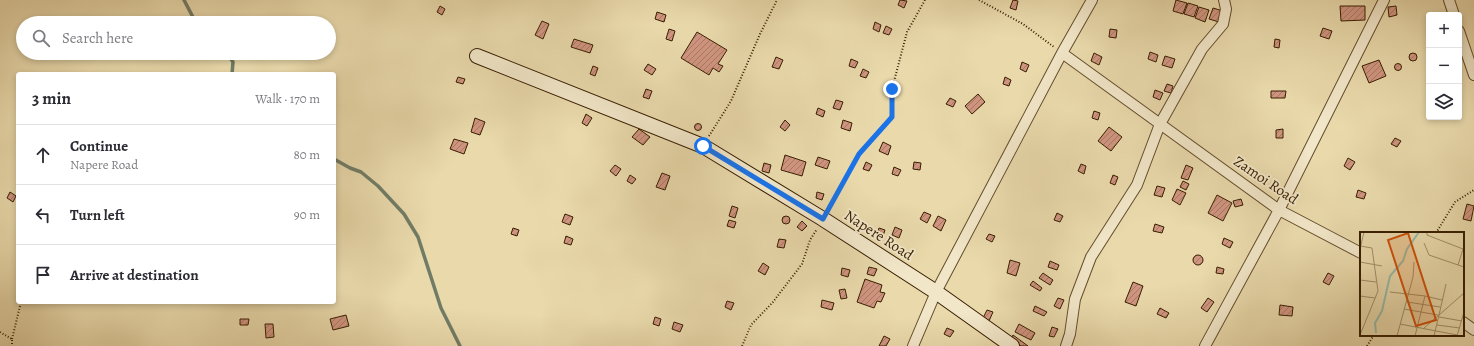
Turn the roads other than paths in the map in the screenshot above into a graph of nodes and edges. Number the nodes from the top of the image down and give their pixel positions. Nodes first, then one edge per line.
1 (1092, 0) edge
2 (1224, 0) edge
3 (1384, 0) edge
4 (1449, 0) edge
5 (1453, 12) edge
6 (1462, 40) edge
7 (1062, 53) junction
8 (477, 56) dead end
9 (1474, 75) edge
10 (1160, 124) junction
11 (1279, 210) junction
12 (1360, 252) edge
13 (936, 292) junction
14 (1464, 323) edge
15 (1474, 330) edge
16 (913, 346) edge
17 (1012, 346) edge
18 (1066, 346) edge
19 (1205, 346) edge

1 - 7 street
2 - 10 street
3 - 11 street
4 - 5 street
6 - 9 street
7 - 10 street, Zamoi Road
7 - 13 street
8 - 13 street, Napere Road
10 - 11 street, Zamoi Road
10 - 18 street
11 - 12 street, Zamoi Road
11 - 19 street
13 - 16 street
13 - 17 street, Napere Road
14 - 15 street

